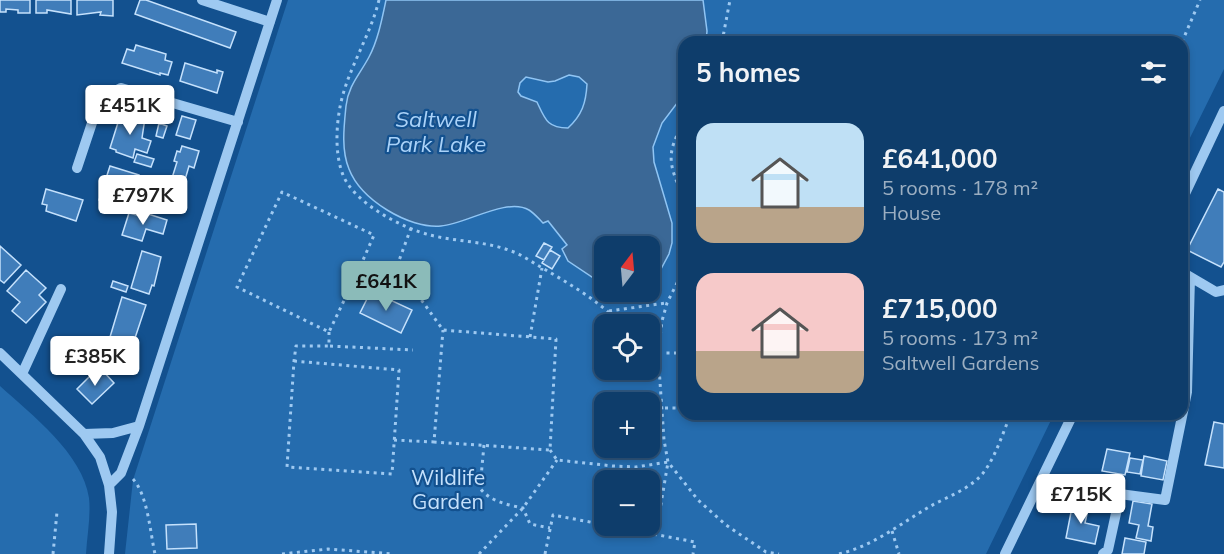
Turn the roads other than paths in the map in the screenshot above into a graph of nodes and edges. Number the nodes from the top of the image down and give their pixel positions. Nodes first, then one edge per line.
1 (202, 0) edge
2 (277, 0) edge
3 (270, 22) junction
4 (1224, 111) edge
5 (238, 122) junction
6 (77, 168) dead end
7 (1188, 187) edge
8 (1188, 276) edge
9 (61, 289) dead end
10 (1224, 290) edge
11 (0, 353) edge
12 (22, 374) junction
13 (1070, 420) edge
14 (1181, 420) edge
15 (139, 426) junction
16 (84, 434) junction
17 (109, 485) junction
18 (1097, 491) dead end
19 (1120, 495) junction
20 (109, 554) edge
21 (1005, 554) edge
22 (1102, 554) edge

1 - 3 street
2 - 3 street
3 - 5 street
4 - 7 street
5 - 6 street
5 - 15 street
8 - 10 street
9 - 12 street
11 - 12 street
12 - 16 street
13 - 21 street
14 - 19 street
15 - 16 street
15 - 17 street
16 - 17 street
17 - 20 street
18 - 19 street
19 - 22 street

